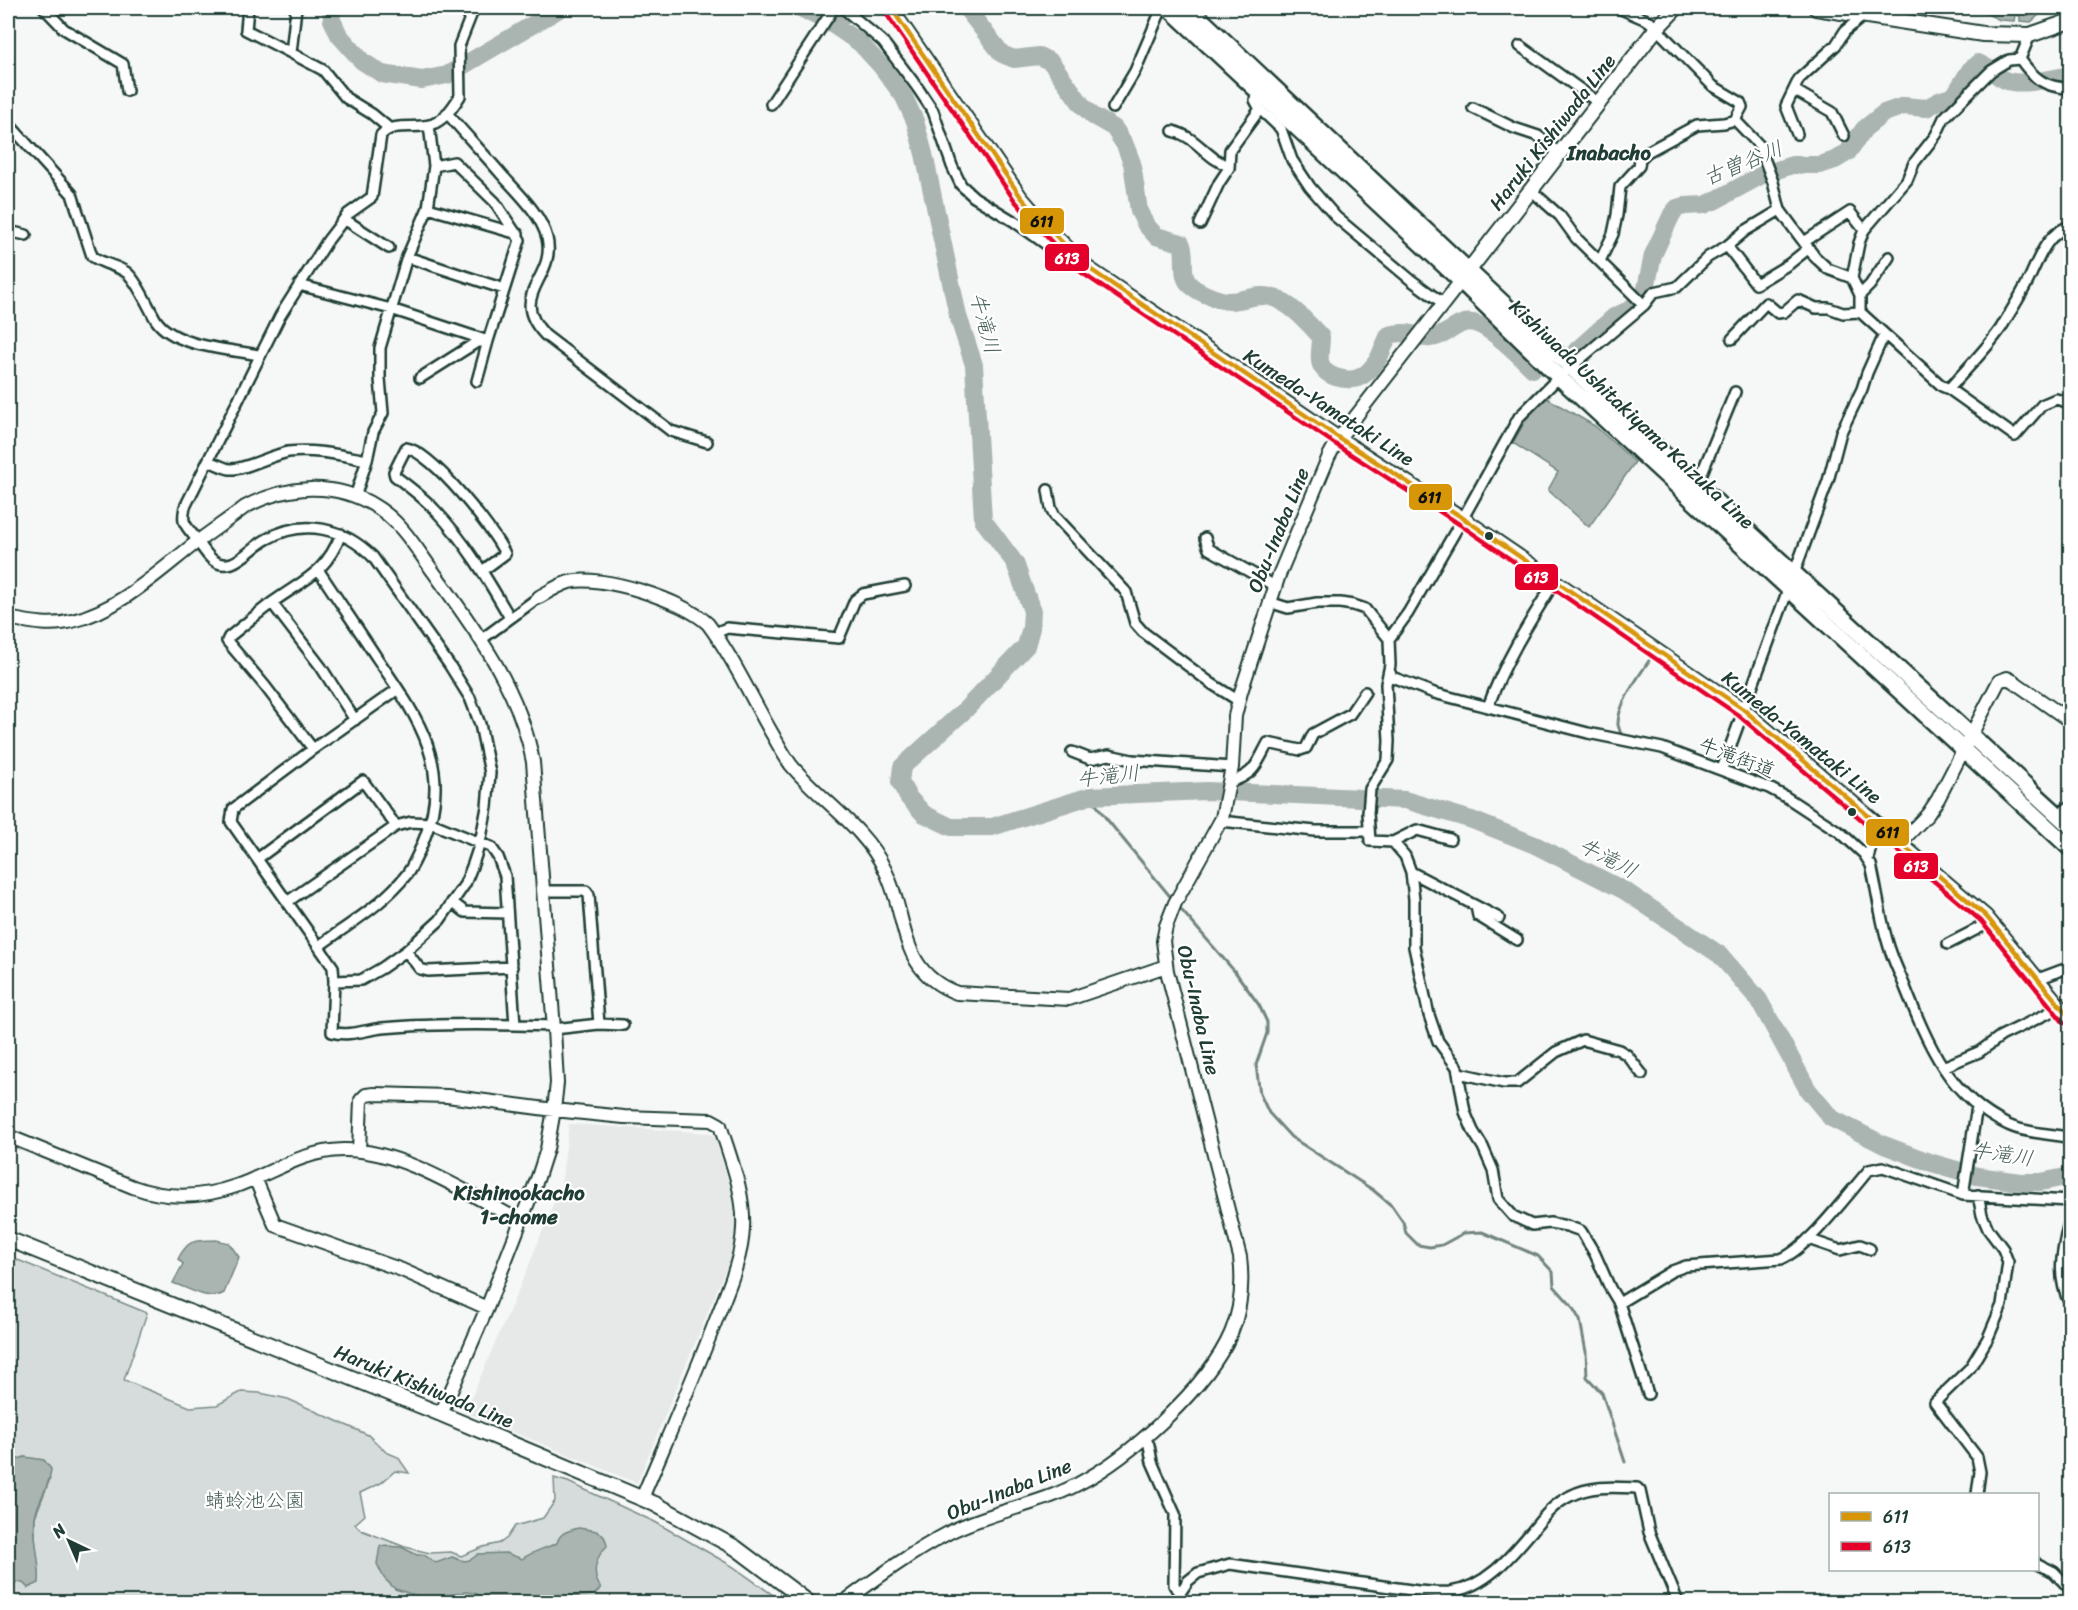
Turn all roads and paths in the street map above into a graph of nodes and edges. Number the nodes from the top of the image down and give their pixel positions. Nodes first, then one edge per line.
1 (44, 8) edge
2 (248, 8) edge
3 (296, 8) edge
4 (474, 8) edge
5 (891, 8) edge
6 (1162, 8) edge
7 (1169, 8) edge
8 (1189, 8) edge
9 (1619, 8) edge
10 (1676, 8) edge
11 (1816, 8) edge
12 (840, 9) edge
13 (1863, 16) junction
14 (2070, 21) edge
15 (1656, 29) junction
16 (2030, 35) junction
17 (1520, 46) dead end
18 (291, 53) junction
19 (2020, 59) junction
20 (2070, 88) edge
21 (1257, 90) junction
22 (1794, 90) junction
23 (127, 91) dead end
24 (1599, 103) junction
25 (771, 104) dead end
26 (1113, 108) dead end
27 (1473, 108) dead end
28 (1260, 109) junction
29 (447, 113) junction
30 (1735, 120) junction
31 (8, 123) edge
32 (429, 125) junction
33 (390, 129) junction
34 (1173, 131) dead end
35 (1797, 134) dead end
36 (1844, 136) dead end
37 (1560, 154) junction
38 (434, 166) junction
39 (1229, 166) junction
40 (1532, 191) junction
41 (428, 208) junction
42 (1780, 210) junction
43 (344, 219) junction
44 (1200, 224) dead end
45 (2070, 226) edge
46 (1048, 228) junction
47 (1864, 230) junction
48 (8, 231) edge
49 (518, 234) junction
50 (26, 235) dead end
51 (1036, 237) junction
52 (1806, 245) junction
53 (1726, 246) junction
54 (389, 248) dead end
55 (407, 257) junction
56 (1889, 257) dead end
57 (1600, 261) junction
58 (1087, 267) junction
59 (1465, 276) junction
60 (1852, 278) junction
61 (299, 285) junction
62 (504, 289) junction
63 (1860, 295) junction
64 (1444, 304) junction
65 (1644, 305) junction
66 (391, 309) junction
67 (1860, 312) junction
68 (1884, 335) junction
69 (1732, 339) dead end
70 (489, 341) junction
71 (260, 355) junction
72 (1571, 366) junction
73 (1559, 377) junction
74 (420, 378) dead end
75 (477, 381) dead end
76 (1949, 388) junction
77 (1735, 392) dead end
78 (2070, 403) edge
79 (1340, 438) junction
80 (707, 442) dead end
81 (366, 460) junction
82 (208, 461) junction
83 (1697, 485) junction
84 (1048, 490) dead end
85 (355, 496) junction
86 (1463, 518) junction
87 (341, 534) junction
88 (1204, 538) dead end
89 (198, 541) junction
90 (319, 571) junction
91 (482, 571) junction
92 (1555, 581) junction
93 (1791, 581) junction
94 (905, 586) dead end
95 (1275, 586) junction
96 (539, 597) joint
97 (1269, 602) junction
98 (272, 603) junction
99 (8, 618) edge
100 (510, 618) junction
101 (715, 633) junction
102 (482, 639) junction
103 (1389, 639) junction
104 (1389, 670) junction
105 (398, 689) junction
106 (1365, 692) dead end
107 (1239, 701) junction
108 (1488, 707) junction
109 (1743, 709) junction
110 (356, 720) junction
111 (2070, 721) edge
112 (1967, 741) junction
113 (313, 748) junction
114 (1072, 752) dead end
115 (1232, 767) junction
116 (1722, 770) junction
117 (1230, 782) junction
118 (2065, 811) edge
119 (1222, 820) junction
120 (1876, 822) junction
121 (431, 823) junction
122 (396, 826) junction
123 (2070, 826) edge
124 (1369, 831) junction
125 (1450, 838) dead end
126 (1393, 842) junction
127 (480, 843) junction
128 (1900, 843) junction
129 (2070, 848) edge
130 (257, 859) junction
131 (1868, 859) junction
132 (1411, 872) junction
133 (543, 891) junction
134 (287, 902) junction
135 (452, 902) junction
136 (1476, 906) junction
137 (507, 913) junction
138 (1499, 918) dead end
139 (1991, 922) junction
140 (1517, 940) dead end
141 (1948, 944) dead end
142 (319, 946) junction
143 (406, 951) junction
144 (1166, 966) junction
145 (512, 967) junction
146 (2070, 967) edge
147 (2038, 979) junction
148 (334, 981) junction
149 (2061, 1007) junction
150 (2070, 1018) edge
151 (599, 1024) junction
152 (515, 1025) junction
153 (623, 1025) dead end
154 (554, 1027) junction
155 (1944, 1068) junction
156 (1459, 1073) junction
157 (1642, 1074) dead end
158 (1977, 1106) junction
159 (554, 1110) junction
160 (8, 1136) edge
161 (2070, 1138) edge
162 (359, 1151) junction
163 (255, 1178) junction
164 (1963, 1195) junction
165 (1978, 1195) junction
166 (2070, 1201) edge
167 (2070, 1218) edge
168 (520, 1221) junction
169 (8, 1239) edge
170 (1808, 1239) junction
171 (1870, 1250) dead end
172 (1619, 1303) junction
173 (2070, 1304) edge
174 (487, 1308) junction
175 (1648, 1394) dead end
176 (441, 1414) junction
177 (1144, 1437) junction
178 (1977, 1493) edge
179 (642, 1498) junction
180 (2039, 1565) edge
181 (2070, 1589) edge
182 (1177, 1598) edge
183 (808, 1602) edge
184 (844, 1602) edge
185 (1678, 1602) edge

1 - 23 street
2 - 18 street
3 - 18 street
4 - 29 street
5 - 46 street, Kumeda-Yamataki Line
6 - 26 street
7 - 21 main road, Kishiwada Ushitakiyama Kaizuka Line
8 - 59 main road, Kishiwada Ushitakiyama Kaizuka Line
9 - 15 street
10 - 15 main road, Haruki Kishiwada Line
11 - 13 main road
12 - 25 street
12 - 51 street
13 - 16 main road
13 - 22 street
14 - 16 main road
15 - 24 main road, Haruki Kishiwada Line
15 - 30 street
16 - 19 street
17 - 24 street
18 - 33 street
19 - 20 street
19 - 47 street
21 - 28 street
21 - 59 main road, Kishiwada Ushitakiyama Kaizuka Line
22 - 35 street
22 - 36 street
24 - 37 main road, Haruki Kishiwada Line
27 - 37 street
28 - 39 street
28 - 64 street
29 - 32 street
29 - 80 street
30 - 42 street
30 - 57 street
31 - 71 street
32 - 33 street
32 - 38 street
33 - 43 street
34 - 39 street
37 - 40 main road, Haruki Kishiwada Line
38 - 41 street
38 - 49 street
39 - 44 street
40 - 57 street
40 - 59 main road, Haruki Kishiwada Line
41 - 49 street
41 - 55 street
42 - 52 street
42 - 53 street
43 - 54 street
43 - 61 street
45 - 76 street
46 - 51 street
46 - 58 street, Kumeda-Yamataki Line
47 - 52 street
47 - 60 street
48 - 50 street
49 - 62 street
51 - 58 street
52 - 53 street
52 - 60 street
53 - 65 street
55 - 62 street
55 - 66 street
56 - 63 street
57 - 65 street
58 - 79 street, Kumeda-Yamataki Line
59 - 64 street, Obu-Inaba Line
59 - 72 main road, Kishiwada Ushitakiyama Kaizuka Line
59 - 73 main road, Kishiwada Ushitakiyama Kaizuka Line
60 - 63 street
61 - 66 street
61 - 71 street
62 - 70 street
63 - 67 street
64 - 79 street, Obu-Inaba Line
65 - 72 street
66 - 70 street
66 - 81 street
67 - 68 street
67 - 69 street
68 - 76 street
68 - 93 street
70 - 74 street
70 - 75 street
71 - 82 street
72 - 73 street
72 - 83 main road, Kishiwada Ushitakiyama Kaizuka Line
73 - 86 street
73 - 93 main road, Kishiwada Ushitakiyama Kaizuka Line
76 - 78 street
77 - 83 street
79 - 86 street, Kumeda-Yamataki Line
79 - 95 street, Obu-Inaba Line
81 - 82 street
81 - 85 street
82 - 89 street
83 - 93 main road, Kishiwada Ushitakiyama Kaizuka Line
84 - 107 street
85 - 89 street
85 - 102 street
86 - 92 street, Kumeda-Yamataki Line
86 - 103 street
87 - 89 street
87 - 90 street
87 - 127 street
88 - 95 street
89 - 99 street
90 - 98 street
90 - 105 street
91 - 91 street
91 - 100 street
92 - 108 street
92 - 109 street, Kumeda-Yamataki Line
93 - 109 street
93 - 112 main road, Kishiwada Ushitakiyama Kaizuka Line
94 - 101 street
95 - 97 street, Obu-Inaba Line
96 - 100 street
96 - 101 street
97 - 103 street
97 - 107 street, Obu-Inaba Line
98 - 110 street
98 - 113 street
100 - 102 street
101 - 144 street
102 - 133 street
103 - 104 street
104 - 108 street, 牛滝街道
104 - 124 street
105 - 110 street
105 - 121 street
106 - 117 street
107 - 115 street, Obu-Inaba Line
108 - 116 street, 牛滝街道
109 - 116 street
109 - 120 street, Kumeda-Yamataki Line
110 - 113 street
111 - 112 street
112 - 118 main road, Kishiwada Ushitakiyama Kaizuka Line
112 - 128 street
112 - 129 main road, Kishiwada Ushitakiyama Kaizuka Line
113 - 130 street
114 - 115 street
115 - 117 street, Obu-Inaba Line
116 - 131 street, 牛滝街道
117 - 119 street, Obu-Inaba Line
118 - 123 main road, Kishiwada Ushitakiyama Kaizuka Line
119 - 124 street
119 - 144 street, Obu-Inaba Line
120 - 128 street, Kumeda-Yamataki Line
120 - 131 street
121 - 122 street
121 - 127 street
121 - 142 street
122 - 130 street
122 - 134 street
124 - 126 street
125 - 126 street
126 - 132 street
127 - 135 street
127 - 137 street
128 - 139 street, Kumeda-Yamataki Line
130 - 134 street
131 - 155 street, 牛滝街道
132 - 136 street
132 - 156 street
133 - 151 street
133 - 154 street
134 - 142 street
135 - 137 street
135 - 143 street
136 - 138 street
136 - 140 street
137 - 145 street
139 - 141 street
139 - 147 street, Kumeda-Yamataki Line
142 - 148 street
143 - 145 street
143 - 148 street
144 - 177 street, Obu-Inaba Line
145 - 152 street
146 - 147 street
147 - 149 street, Kumeda-Yamataki Line
148 - 152 street
149 - 150 street, Kumeda-Yamataki Line
149 - 155 street
151 - 153 street
151 - 154 street
152 - 154 street
154 - 159 street
155 - 158 street, 牛滝街道
156 - 157 street
156 - 172 street
158 - 161 street, 牛滝街道
158 - 164 street
159 - 162 street
159 - 168 street
159 - 179 street
160 - 163 street
162 - 163 street
162 - 168 street
163 - 174 street
164 - 165 street
164 - 170 street
165 - 166 street
165 - 178 street
167 - 173 street
168 - 174 street
169 - 176 main road, Haruki Kishiwada Line
170 - 171 street
170 - 172 street
172 - 175 street
174 - 176 street
176 - 179 main road, Haruki Kishiwada Line
177 - 182 street
177 - 184 street, Obu-Inaba Line
179 - 183 main road, Haruki Kishiwada Line
180 - 181 street
182 - 185 street

